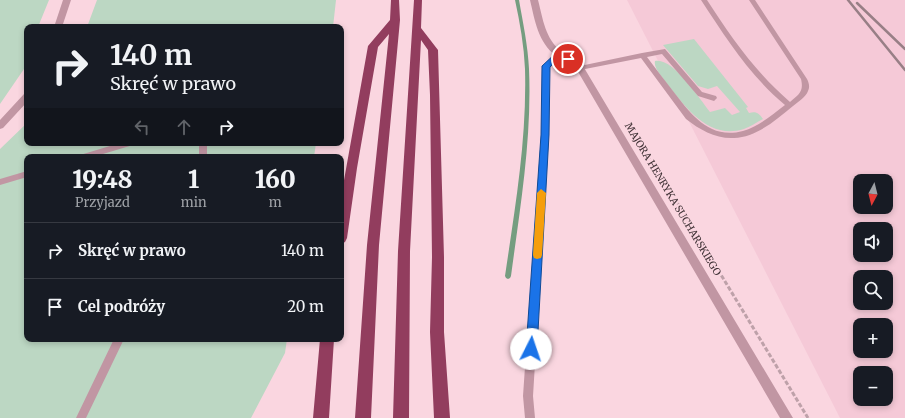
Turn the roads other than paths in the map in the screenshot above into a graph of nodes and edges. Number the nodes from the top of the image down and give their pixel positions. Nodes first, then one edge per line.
1 (67, 0) edge
2 (396, 0) edge
3 (418, 0) edge
4 (534, 0) edge
5 (704, 0) edge
6 (752, 0) edge
7 (395, 20) junction
8 (59, 24) edge
9 (417, 29) junction
10 (560, 54) junction
11 (642, 55) junction
12 (580, 68) junction
13 (714, 98) dead end
14 (24, 99) edge
15 (789, 106) junction
16 (0, 126) edge
17 (120, 146) edge
18 (93, 154) edge
19 (24, 175) edge
20 (0, 182) edge
21 (344, 217) edge
22 (118, 342) edge
23 (326, 342) edge
24 (81, 418) edge
25 (321, 418) edge
26 (363, 418) edge
27 (401, 418) edge
28 (442, 418) edge
29 (530, 418) edge
30 (788, 418) edge

1 - 8 street
2 - 7 highway
3 - 9 highway
4 - 10 street, MAJORA HENRYKA SUCHARSKIEGO
5 - 15 lane
6 - 15 lane
7 - 21 highway
7 - 26 highway
9 - 27 highway
9 - 28 highway
10 - 12 street, MAJORA HENRYKA SUCHARSKIEGO
10 - 29 lane
11 - 12 lane
11 - 13 lane
11 - 15 lane
12 - 30 street, MAJORA HENRYKA SUCHARSKIEGO
14 - 16 street
17 - 18 lane
19 - 20 lane
22 - 24 lane
23 - 25 highway

